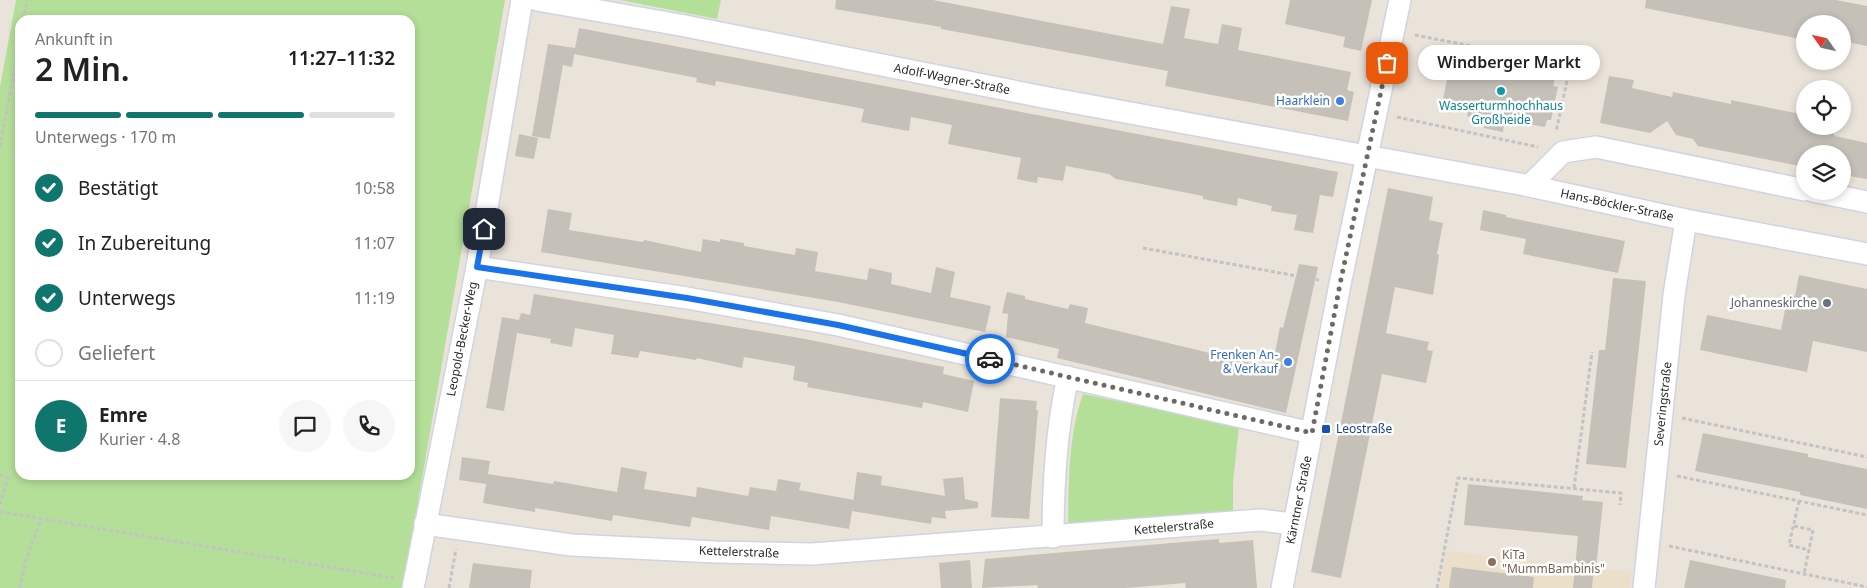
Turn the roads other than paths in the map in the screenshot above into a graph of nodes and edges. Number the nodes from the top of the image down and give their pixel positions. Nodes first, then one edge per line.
1 (522, 0) edge
2 (537, 0) edge
3 (1400, 0) edge
4 (1368, 158) junction
5 (1529, 186) junction
6 (1796, 188) edge
7 (1851, 199) edge
8 (1867, 202) edge
9 (1686, 220) junction
10 (1867, 254) edge
11 (477, 267) junction
12 (1068, 377) junction
13 (1312, 433) junction
14 (425, 524) junction
15 (1294, 524) junction
16 (1054, 537) junction
17 (414, 585) edge
18 (1282, 588) edge
19 (1644, 588) edge

1 - 11 street, Leopold-Becker-Weg
2 - 4 street, Adolf-Wagner-Straße
3 - 4 street, Kärntner Straße
4 - 5 street, Hans-Böckler-Straße
4 - 13 street, Kärntner Straße
5 - 6 street
5 - 9 street, Hans-Böckler-Straße
7 - 8 street
9 - 10 street, Hans-Böckler-Straße
9 - 19 street, Severingstraße
11 - 12 street
11 - 14 street, Leopold-Becker-Weg
12 - 13 street
12 - 16 street
13 - 15 street, Kärntner Straße
14 - 16 street, Kettelerstraße
14 - 17 street, Leopold-Becker-Weg
15 - 16 street, Kettelerstraße
15 - 18 street, Kärntner Straße

